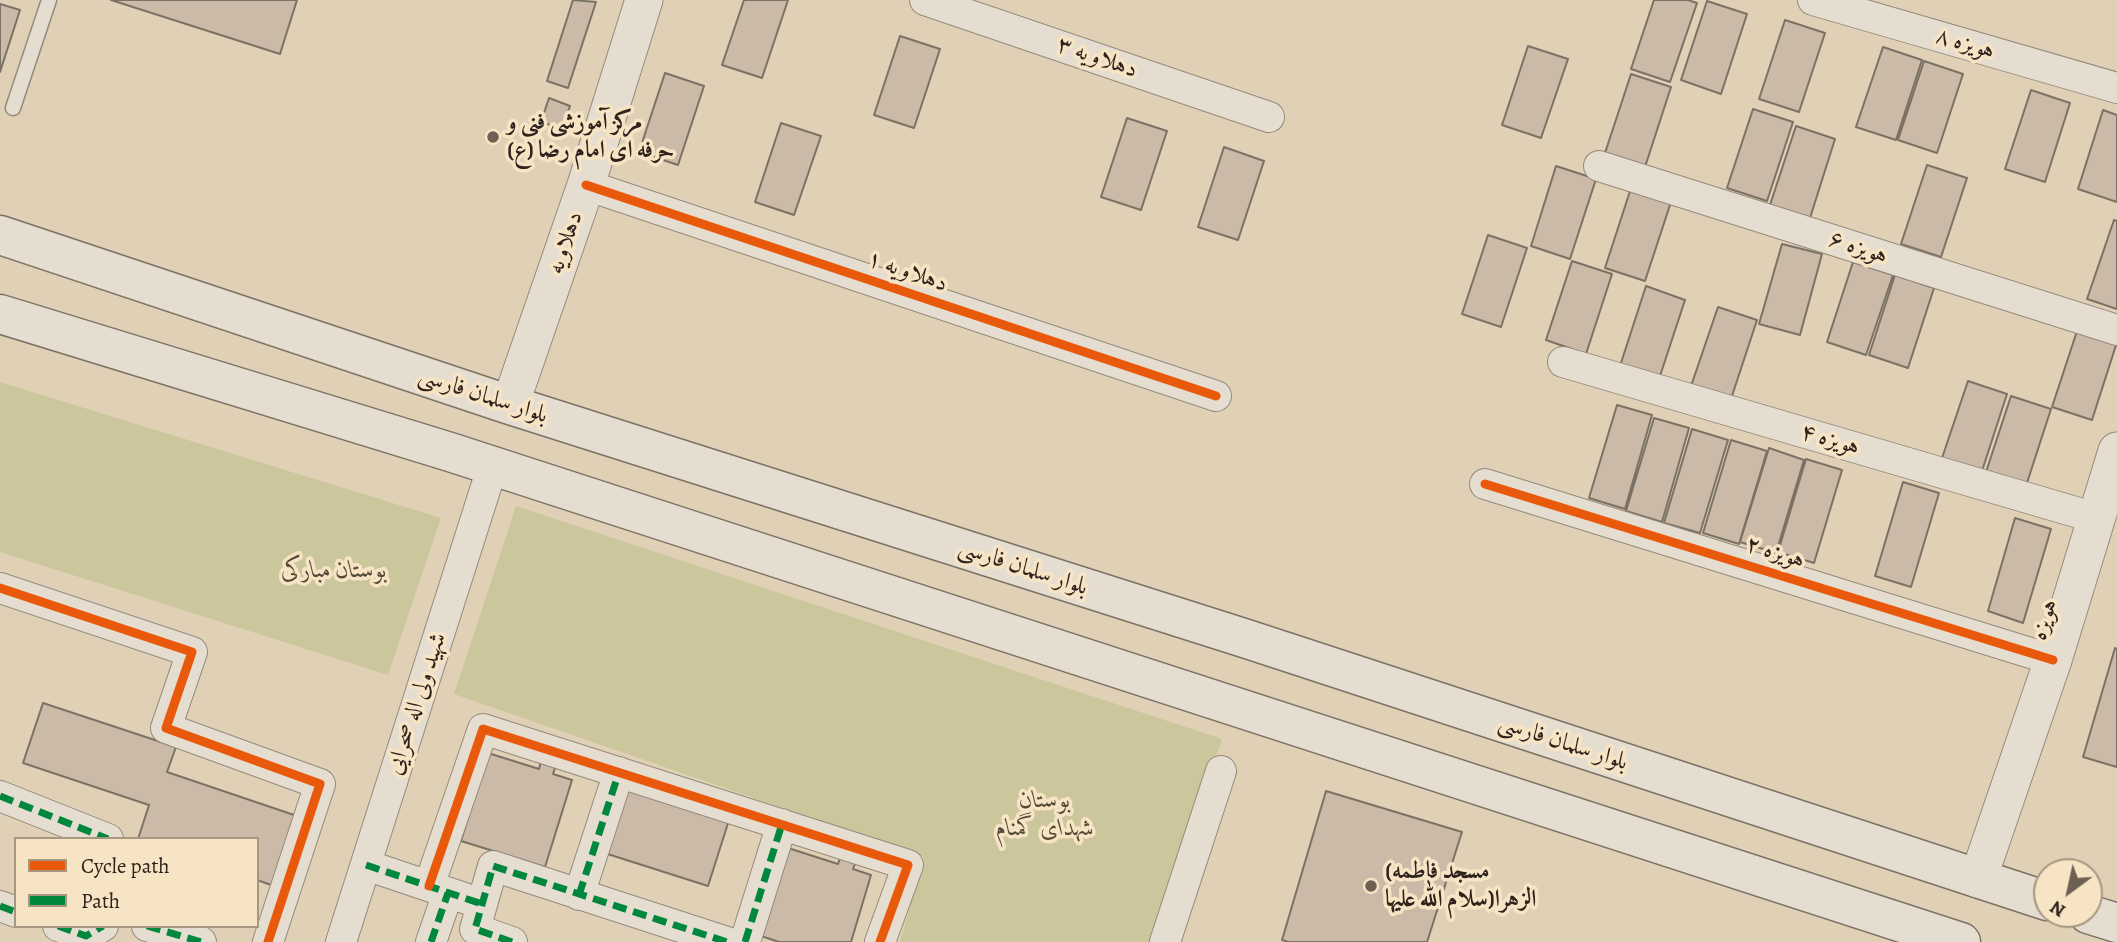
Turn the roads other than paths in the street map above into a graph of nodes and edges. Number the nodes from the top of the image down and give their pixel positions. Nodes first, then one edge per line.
1 (49, 0) edge
2 (644, 0) edge
3 (925, 0) edge
4 (1813, 0) edge
5 (2117, 88) edge
6 (13, 108) dead end
7 (1269, 117) dead end
8 (1599, 166) dead end
9 (586, 185) junction
10 (0, 235) edge
11 (0, 314) edge
12 (2117, 330) edge
13 (1563, 362) dead end
14 (1216, 396) dead end
15 (510, 405) junction
16 (2117, 450) edge
17 (493, 466) junction
18 (1485, 484) dead end
19 (2096, 518) junction
20 (0, 588) edge
21 (2053, 660) junction
22 (1221, 771) dead end
23 (619, 772) junction
24 (0, 796) edge
25 (782, 824) junction
26 (103, 837) edge
27 (366, 865) junction
28 (1978, 879) junction
29 (439, 889) junction
30 (579, 895) junction
31 (2033, 897) edge
32 (482, 904) junction
33 (64, 928) edge
34 (100, 928) edge
35 (155, 928) edge
36 (201, 942) edge
37 (268, 942) edge
38 (341, 942) edge
39 (431, 942) edge
40 (512, 942) edge
41 (727, 942) edge
42 (745, 942) edge
43 (880, 942) edge
44 (1165, 942) edge
45 (1961, 942) edge

1 - 6 lane
2 - 9 street, دهلاویه
3 - 7 street, دهلاویه ۳
4 - 5 street, هویزه ۸
8 - 12 street, هویزه ۶
9 - 14 street, دهلاویه ۱
9 - 15 street, دهلاویه
10 - 15 main road, بلوار سلمان فارسی
11 - 17 main road
13 - 19 street, هویزه ۴
15 - 28 main road, بلوار سلمان فارسی
16 - 19 street, هویزه
17 - 27 street, شهید ولی اله صحرایی
17 - 45 main road
18 - 21 street, هویزه ۲
19 - 21 street, هویزه
20 - 37 street
21 - 28 street, هویزه
22 - 44 street
23 - 25 street
23 - 29 street
23 - 30 street
24 - 26 street
25 - 42 street
25 - 43 street
27 - 29 street
27 - 38 street, شهید ولی اله صحرایی
28 - 31 main road, بلوار سلمان فارسی
29 - 32 street
29 - 39 street
30 - 32 street
30 - 41 street
32 - 40 street
33 - 34 street
35 - 36 street

